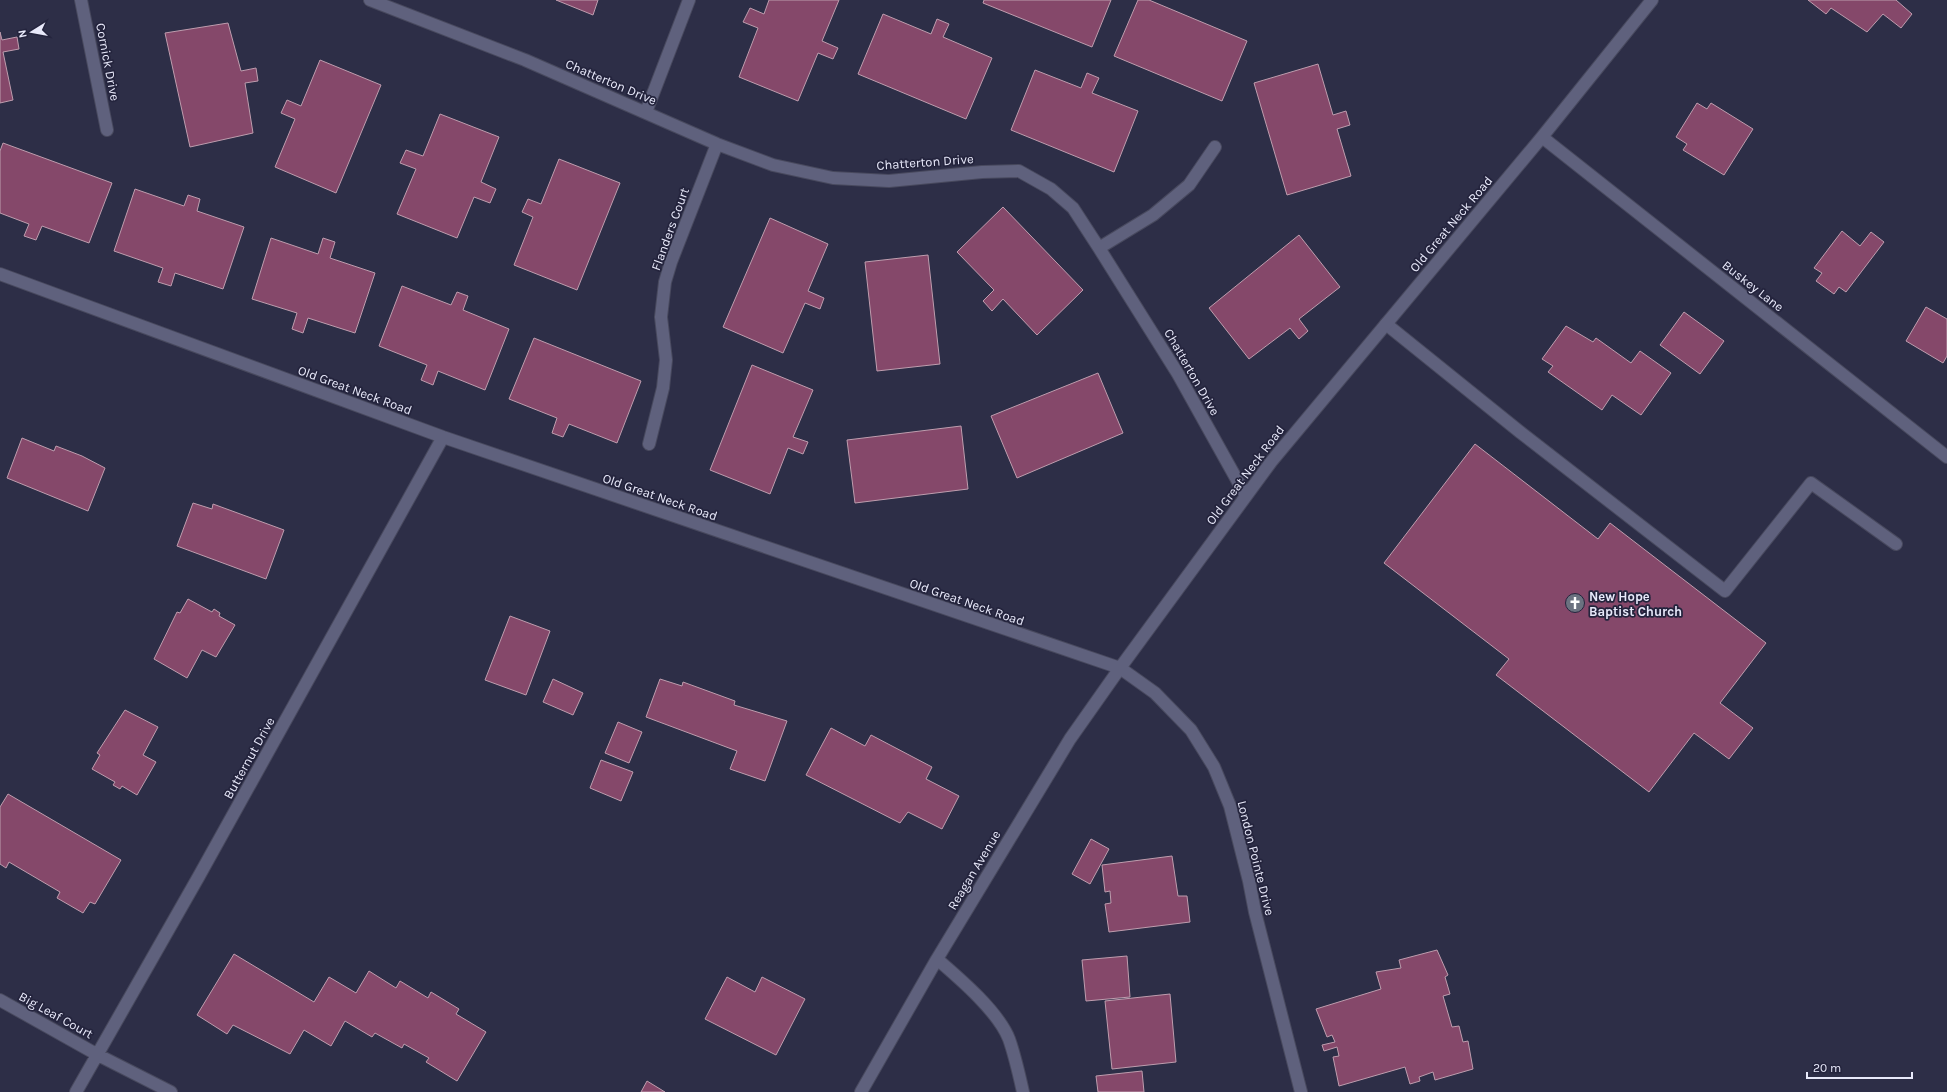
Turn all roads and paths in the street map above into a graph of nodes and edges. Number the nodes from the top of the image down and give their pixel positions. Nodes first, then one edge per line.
1 (81, 0) edge
2 (370, 0) edge
3 (689, 0) edge
4 (1652, 0) edge
5 (646, 112) junction
6 (107, 130) dead end
7 (1542, 137) junction
8 (717, 144) junction
9 (1215, 147) dead end
10 (1099, 248) junction
11 (0, 274) edge
12 (1386, 324) junction
13 (443, 437) junction
14 (649, 444) dead end
15 (1947, 456) edge
16 (1246, 496) junction
17 (1896, 544) dead end
18 (1120, 668) junction
19 (937, 959) junction
20 (0, 1000) edge
21 (98, 1055) junction
22 (76, 1092) edge
23 (171, 1092) edge
24 (861, 1092) edge
25 (1023, 1092) edge
26 (1301, 1092) edge

1 - 6 street, Cornick Drive
2 - 5 street, Chatterton Drive
3 - 5 street
4 - 7 street, Old Great Neck Road
5 - 8 street, Chatterton Drive
7 - 12 street, Old Great Neck Road
7 - 15 street, Buskey Lane
8 - 10 street, Chatterton Drive
8 - 14 street, Flanders Court
9 - 10 street
10 - 16 street, Chatterton Drive
11 - 13 street, Old Great Neck Road
12 - 16 street, Old Great Neck Road
12 - 17 street
13 - 18 street, Old Great Neck Road
13 - 21 street, Butternut Drive
16 - 18 street, Old Great Neck Road
18 - 19 street, Reagan Avenue
18 - 26 street, London Pointe Drive
19 - 24 street, Reagan Avenue
19 - 25 street
20 - 21 street, Big Leaf Court
21 - 22 street, Butternut Drive
21 - 23 street, Big Leaf Court

